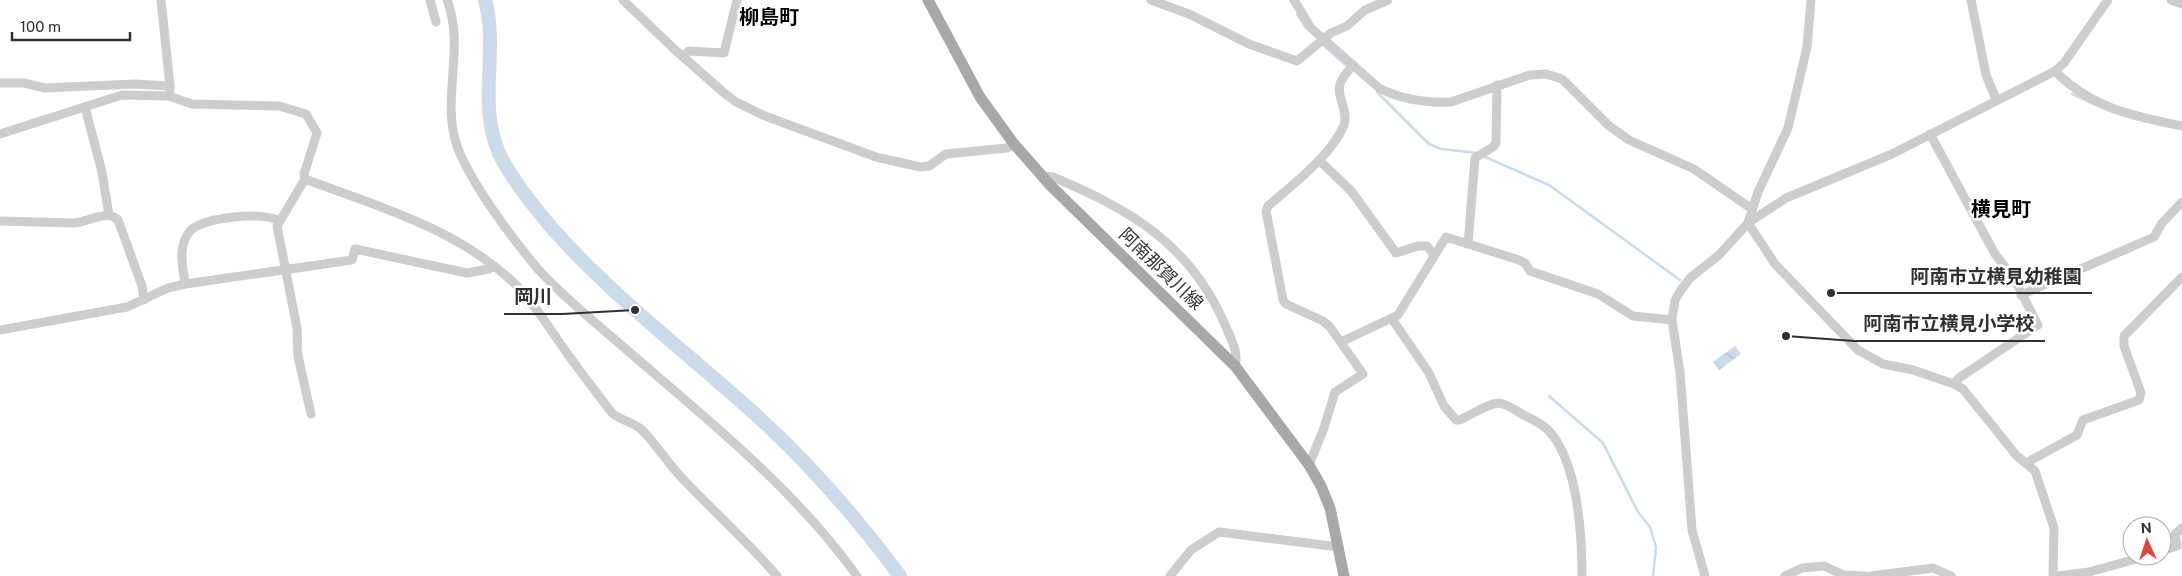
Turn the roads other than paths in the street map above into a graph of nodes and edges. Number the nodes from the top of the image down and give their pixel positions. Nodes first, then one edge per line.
1 (161, 0) edge
2 (430, 0) edge
3 (447, 0) edge
4 (623, 0) edge
5 (737, 0) edge
6 (928, 0) edge
7 (1151, 0) edge
8 (1294, 0) edge
9 (1388, 0) edge
10 (1811, 0) edge
11 (1971, 0) edge
12 (2108, 0) edge
13 (2171, 0) edge
14 (1373, 2) edge
15 (2182, 4) edge
16 (436, 22) dead end
17 (1321, 41) junction
18 (683, 57) junction
19 (1351, 68) junction
20 (2054, 71) junction
21 (0, 84) edge
22 (1497, 85) junction
23 (170, 91) junction
24 (1996, 99) junction
25 (85, 107) junction
26 (2182, 126) edge
27 (0, 134) edge
28 (1930, 134) junction
29 (1014, 144) junction
30 (1319, 160) junction
31 (1042, 176) junction
32 (305, 179) junction
33 (2182, 202) edge
34 (1752, 209) junction
35 (109, 215) junction
36 (0, 221) edge
37 (279, 221) junction
38 (1748, 223) junction
39 (1468, 244) junction
40 (1434, 255) junction
41 (494, 266) junction
42 (287, 269) junction
43 (2182, 277) edge
44 (185, 284) junction
45 (2021, 295) junction
46 (144, 300) junction
47 (1392, 319) junction
48 (1672, 320) junction
49 (0, 330) edge
50 (1341, 342) junction
51 (1235, 366) junction
52 (1954, 384) junction
53 (312, 414) dead end
54 (2026, 463) junction
55 (1309, 465) junction
56 (2182, 528) edge
57 (1339, 547) junction
58 (2172, 548) edge
59 (2122, 563) edge
60 (777, 576) edge
61 (857, 576) edge
62 (1170, 576) edge
63 (1344, 576) edge
64 (1582, 576) edge
65 (1705, 576) edge
66 (1785, 576) edge
67 (1865, 576) edge
68 (1871, 576) edge
69 (1951, 576) edge
70 (2055, 576) edge

1 - 23 street
2 - 16 street
3 - 61 street
4 - 18 street
5 - 18 street
6 - 29 main road, 阿南那賀川線
7 - 17 street
8 - 17 street
9 - 14 street
10 - 34 street
11 - 24 street
12 - 20 street
13 - 15 street
14 - 17 street
17 - 19 street
18 - 29 street
19 - 22 street
19 - 30 street
20 - 24 street
20 - 26 street
21 - 23 street
22 - 34 street
22 - 39 street
23 - 25 street
23 - 32 street
24 - 28 street
25 - 27 street
25 - 35 street
28 - 38 street
28 - 45 street
29 - 31 main road, 阿南那賀川線
30 - 40 street
30 - 50 street
31 - 51 main road, 阿南那賀川線
31 - 51 street
32 - 37 street
32 - 41 street
33 - 45 street
34 - 38 street
35 - 36 street
35 - 46 street
37 - 42 street
37 - 44 street
38 - 48 street
38 - 52 street
39 - 40 street
39 - 48 street
40 - 47 street
41 - 42 street
41 - 60 street
42 - 44 street
42 - 53 street
43 - 54 street
44 - 46 street
45 - 52 street
46 - 49 street
47 - 50 street
47 - 64 street
48 - 65 street
50 - 55 street
51 - 55 main road, 阿南那賀川線
52 - 54 street
54 - 70 street
55 - 57 main road, 阿南那賀川線
56 - 58 street
57 - 62 street
57 - 63 main road, 阿南那賀川線
59 - 70 street
66 - 67 street
68 - 69 street

